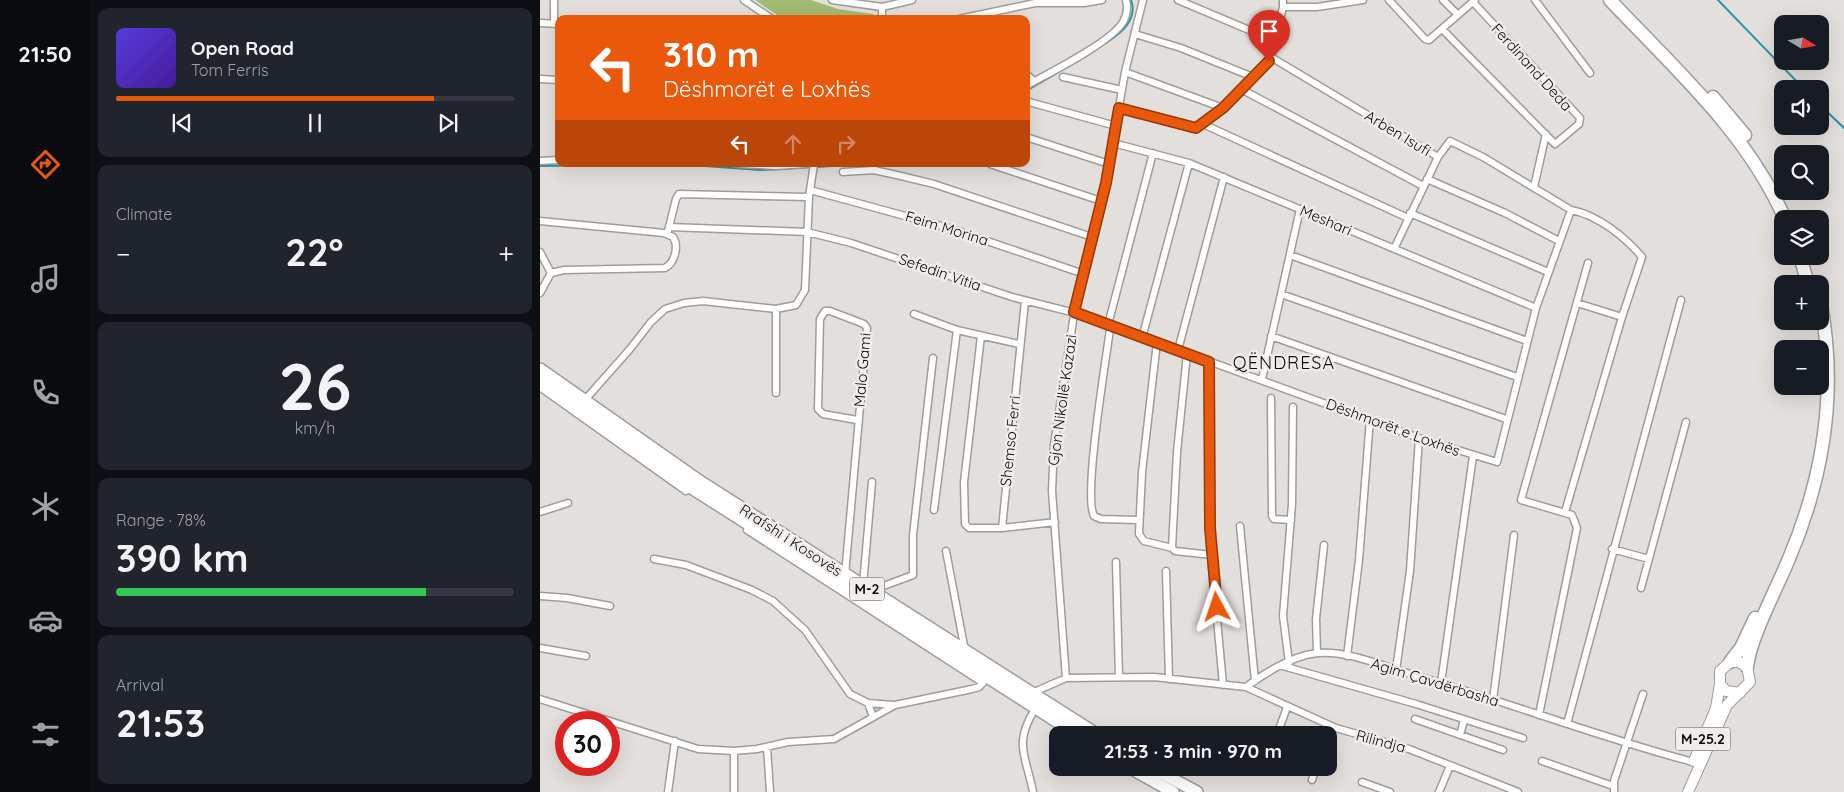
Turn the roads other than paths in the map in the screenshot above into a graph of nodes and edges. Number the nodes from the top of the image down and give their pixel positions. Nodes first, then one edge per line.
1 (554, 0) edge
2 (744, 0) edge
3 (832, 0) edge
4 (912, 0) edge
5 (1102, 0) edge
6 (1126, 0) edge
7 (1143, 0) edge
8 (1178, 0) edge
9 (1274, 0) edge
10 (1363, 0) edge
11 (1388, 0) edge
12 (1443, 0) edge
13 (1535, 0) edge
14 (1610, 0) edge
15 (1622, 0) edge
16 (1474, 1) edge
17 (1283, 4) edge
18 (882, 7) junction
19 (556, 15) edge
20 (762, 15) edge
21 (882, 15) edge
22 (978, 15) edge
23 (1458, 15) junction
24 (540, 24) edge
25 (555, 24) edge
26 (1443, 30) junction
27 (1134, 34) junction
28 (1275, 41) junction
29 (1271, 57) junction
30 (1125, 72) junction
31 (1590, 73) dead end
32 (1064, 77) dead end
33 (1030, 78) edge
34 (1253, 78) junction
35 (540, 79) edge
36 (555, 80) edge
37 (1034, 81) junction
38 (1030, 84) edge
39 (1122, 90) junction
40 (1241, 90) junction
41 (1030, 102) edge
42 (1119, 108) junction
43 (1223, 108) junction
44 (1203, 124) junction
45 (1116, 126) junction
46 (1546, 134) junction
47 (1030, 138) edge
48 (1113, 143) junction
49 (1153, 153) junction
50 (1438, 157) junction
51 (555, 160) edge
52 (540, 161) edge
53 (1189, 162) junction
54 (1109, 164) junction
55 (814, 167) edge
56 (999, 167) edge
57 (843, 172) dead end
58 (1224, 177) junction
59 (1426, 179) junction
60 (1423, 186) junction
61 (1534, 187) junction
62 (809, 194) junction
63 (1102, 201) junction
64 (1300, 209) junction
65 (1571, 210) junction
66 (1781, 210) edge
67 (1790, 210) edge
68 (1409, 215) junction
69 (540, 221) edge
70 (669, 227) junction
71 (807, 232) junction
72 (667, 234) junction
73 (1092, 237) junction
74 (1559, 241) junction
75 (1394, 249) junction
76 (540, 252) edge
77 (1290, 255) junction
78 (1588, 262) dead end
79 (1548, 272) junction
80 (551, 273) junction
81 (1082, 273) junction
82 (540, 293) edge
83 (1281, 294) junction
84 (1681, 300) dead end
85 (1024, 301) junction
86 (1577, 303) junction
87 (1536, 308) junction
88 (776, 309) junction
89 (1074, 312) junction
90 (914, 314) dead end
91 (1622, 317) junction
92 (1110, 325) junction
93 (957, 330) junction
94 (1824, 330) edge
95 (981, 336) junction
96 (1272, 336) junction
97 (1142, 338) junction
98 (1527, 341) junction
99 (1157, 342) junction
100 (1019, 344) junction
101 (1178, 350) junction
102 (1187, 354) junction
103 (933, 358) dead end
104 (1209, 362) junction
105 (540, 369) edge
106 (1518, 377) junction
107 (1262, 379) junction
108 (540, 381) edge
109 (540, 388) edge
110 (776, 393) dead end
111 (1819, 395) edge
112 (1271, 398) dead end
113 (584, 401) junction
114 (1293, 407) dead end
115 (1370, 419) junction
116 (1506, 419) junction
117 (857, 420) junction
118 (1686, 422) dead end
119 (1419, 438) junction
120 (1473, 456) junction
121 (872, 482) dead end
122 (568, 503) dead end
123 (934, 510) dead end
124 (540, 512) edge
125 (1566, 512) junction
126 (1138, 520) junction
127 (1291, 520) junction
128 (1055, 522) junction
129 (1240, 526) dead end
130 (1002, 528) junction
131 (1514, 535) dead end
132 (1324, 545) dead end
133 (1172, 548) junction
134 (1612, 549) junction
135 (946, 551) dead end
136 (1212, 555) junction
137 (654, 559) dead end
138 (1649, 559) junction
139 (1116, 562) dead end
140 (1166, 571) dead end
141 (845, 576) junction
142 (1641, 588) dead end
143 (866, 589) junction
144 (540, 596) edge
145 (610, 606) dead end
146 (540, 648) edge
147 (966, 652) junction
148 (1317, 653) junction
149 (586, 656) dead end
150 (1347, 656) junction
151 (1730, 662) junction
152 (1286, 664) junction
153 (1747, 667) junction
154 (1396, 670) junction
155 (1119, 677) junction
156 (1066, 678) junction
157 (1168, 679) junction
158 (985, 680) junction
159 (1255, 680) junction
160 (1441, 683) junction
161 (1720, 684) junction
162 (1223, 685) junction
163 (1246, 687) junction
164 (1740, 693) junction
165 (1031, 694) junction
166 (1643, 694) dead end
167 (540, 699) edge
168 (1493, 700) junction
169 (868, 703) junction
170 (895, 705) junction
171 (1287, 707) junction
172 (1035, 709) junction
173 (1540, 715) junction
174 (873, 717) junction
175 (1415, 719) dead end
176 (1464, 720) junction
177 (1566, 724) junction
178 (1328, 725) joint
179 (1063, 726) edge
180 (1083, 726) edge
181 (1280, 726) edge
182 (1460, 735) junction
183 (1523, 738) dead end
184 (675, 741) junction
185 (1626, 744) junction
186 (766, 747) junction
187 (1503, 750) dead end
188 (734, 751) junction
189 (1542, 761) dead end
190 (1694, 762) junction
191 (1450, 766) junction
192 (1144, 776) edge
193 (1167, 776) edge
194 (1313, 776) edge
195 (1312, 780) dead end
196 (1362, 782) dead end
197 (1614, 789) edge
198 (668, 792) edge
199 (734, 792) edge
200 (770, 792) edge
201 (1033, 792) edge
202 (1173, 792) edge
203 (1197, 792) edge
204 (1390, 792) edge
205 (1439, 792) edge
206 (1518, 792) edge
207 (1682, 792) edge
208 (1688, 792) edge

1 - 19 street
2 - 20 street
3 - 18 street
4 - 18 street
5 - 22 street
6 - 37 street
7 - 27 street, Gjon Nikollë Kazazi
8 - 28 street
9 - 17 street
10 - 17 street
11 - 26 street
12 - 23 street
13 - 31 street
14 - 66 highway
15 - 67 highway
16 - 23 street
16 - 46 street, Ferdinand Deda
17 - 28 street
18 - 21 street
23 - 26 street
24 - 25 street
26 - 46 street
27 - 30 street, Gjon Nikollë Kazazi
27 - 34 street
28 - 29 street
29 - 34 street
29 - 50 street, Arben Isufi
30 - 39 street, Gjon Nikollë Kazazi
30 - 43 street
32 - 39 street
33 - 37 street
34 - 40 street
35 - 36 street
37 - 38 street
39 - 42 street, Gjon Nikollë Kazazi
40 - 43 street
40 - 60 street
41 - 45 street
42 - 44 street
42 - 45 street, Gjon Nikollë Kazazi
43 - 44 street
44 - 68 street
45 - 48 street, Gjon Nikollë Kazazi
46 - 61 street
47 - 54 street
48 - 49 street, Meshari
48 - 54 street, Gjon Nikollë Kazazi
49 - 53 street, Meshari
49 - 92 street
50 - 59 street, Arben Isufi
50 - 61 street
51 - 52 street
53 - 58 street, Meshari
53 - 97 street
54 - 63 street, Gjon Nikollë Kazazi
55 - 62 street
56 - 63 street
57 - 73 street
58 - 64 street, Meshari
58 - 101 street
59 - 60 street, Arben Isufi
59 - 74 street
60 - 68 street, Arben Isufi
61 - 65 street
62 - 70 street, Feim Morina
62 - 71 street
62 - 81 street, Feim Morina
63 - 73 street, Gjon Nikollë Kazazi
64 - 75 street, Meshari
64 - 77 street
65 - 74 street, Dëshmorët e Loxhës
65 - 91 street
68 - 75 street, Arben Isufi
68 - 79 street
69 - 72 street
70 - 71 street, Sefedin Vitia
70 - 72 street
71 - 85 street, Sefedin Vitia
71 - 88 street
72 - 80 street
73 - 81 street, Gjon Nikollë Kazazi
74 - 79 street, Dëshmorët e Loxhës
75 - 87 street, Meshari
76 - 80 street
77 - 83 street
77 - 98 street
78 - 86 street
79 - 87 street, Dëshmorët e Loxhës
80 - 82 street
81 - 89 street, Gjon Nikollë Kazazi
83 - 96 street
83 - 106 street
84 - 134 street
85 - 89 street, Sefedin Vitia
85 - 100 street, Shemso Ferri
86 - 91 street
86 - 125 street
87 - 98 street, Dëshmorët e Loxhës
88 - 110 street
88 - 113 street
89 - 92 street, Dëshmorët e Loxhës
89 - 128 street, Gjon Nikollë Kazazi
90 - 93 street
91 - 125 street
92 - 97 street, Dëshmorët e Loxhës
92 - 126 street
93 - 95 street
93 - 123 street
94 - 153 highway
95 - 100 street
95 - 130 street
96 - 107 street
96 - 116 street
97 - 99 street, Dëshmorët e Loxhës
98 - 106 street, Dëshmorët e Loxhës
99 - 101 street, Dëshmorët e Loxhës
99 - 126 street
100 - 130 street, Shemso Ferri
101 - 102 street, Dëshmorët e Loxhës
102 - 104 street, Dëshmorët e Loxhës
102 - 133 street
103 - 143 street
104 - 107 street, Dëshmorët e Loxhës
104 - 136 street
105 - 113 highway, Rrafshi i Kosovës / M-2
106 - 116 street, Dëshmorët e Loxhës
107 - 115 street, Dëshmorët e Loxhës
108 - 158 highway, Rrafshi i Kosovës / M-2
109 - 158 street, Rrafshi i Kosovës
111 - 151 highway
112 - 127 street
113 - 141 highway, Rrafshi i Kosovës / M-2
114 - 127 street
115 - 119 street, Dëshmorët e Loxhës
115 - 150 street
116 - 120 street, Dëshmorët e Loxhës
117 - 117 street, Malo Gami
117 - 141 street, Malo Gami
118 - 138 street
119 - 120 street, Dëshmorët e Loxhës
119 - 154 street
120 - 160 street
121 - 143 street
122 - 124 street
125 - 173 street
126 - 133 street
127 - 152 street
128 - 130 street
128 - 156 street, Gjon Nikollë Kazazi
129 - 159 street
131 - 168 street
132 - 148 street
133 - 136 street
134 - 138 street
134 - 177 street
135 - 147 street
136 - 162 street
137 - 169 street
138 - 142 street
139 - 155 street
140 - 157 street
141 - 143 highway, Rrafshi i Kosovës / M-2
143 - 147 highway, Rrafshi i Kosovës / M-2
144 - 145 street
146 - 149 street
147 - 165 highway, Rrafshi i Kosovës / M-2
148 - 150 street, Agim Çavdërbasha
148 - 152 street, Agim Çavdërbasha
150 - 154 street, Agim Çavdërbasha
151 - 153 main road
151 - 161 main road, M-25.2
152 - 159 street, Agim Çavdërbasha
152 - 176 street
153 - 164 main road, M-25.2
154 - 160 street, Agim Çavdërbasha
155 - 156 street
155 - 157 street
156 - 165 street
157 - 162 street
158 - 170 street
158 - 172 highway, Rrafshi i Kosovës / M-2
159 - 163 street, Agim Çavdërbasha
160 - 168 street, Agim Çavdërbasha
161 - 164 main road
161 - 190 main road, M-25.2
162 - 163 street
163 - 171 street, Rilindja
164 - 208 main road, M-25.2
165 - 180 highway, Rrafshi i Kosovës / M-2
166 - 185 street
167 - 184 street
168 - 173 street, Agim Çavdërbasha
169 - 170 street
169 - 174 street
170 - 174 street
171 - 178 street, Rilindja
171 - 181 street
172 - 179 highway, Rrafshi i Kosovës / M-2
172 - 201 street
173 - 177 street, Agim Çavdërbasha
174 - 186 street
175 - 182 street
176 - 182 street
176 - 183 street
177 - 185 street, Agim Çavdërbasha
178 - 191 street, Rilindja
182 - 187 street
184 - 188 street
184 - 198 street
185 - 190 street, Agim Çavdërbasha
185 - 197 street
186 - 188 street
186 - 200 street
188 - 199 street
189 - 197 street
190 - 207 main road, M-25.2
191 - 205 street
191 - 206 street, Rilindja
192 - 202 highway
193 - 203 highway
194 - 195 street
196 - 204 street

